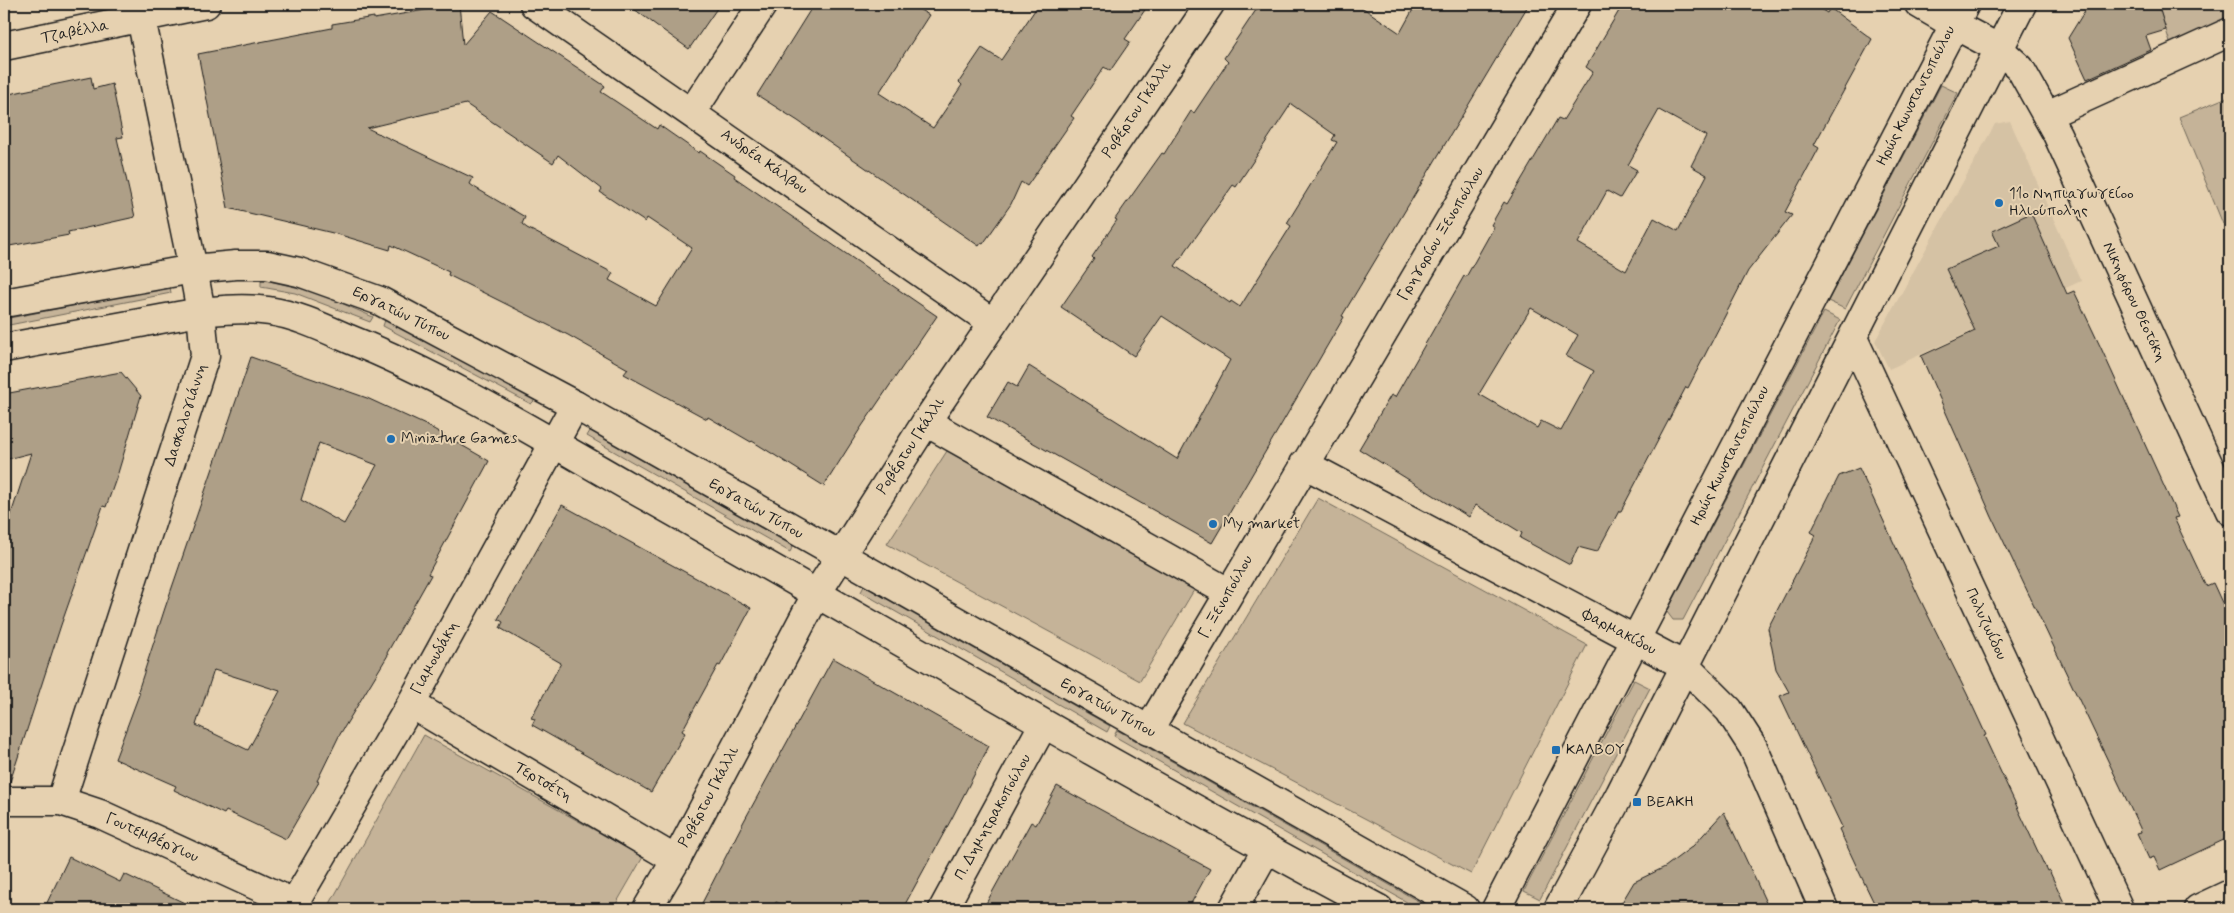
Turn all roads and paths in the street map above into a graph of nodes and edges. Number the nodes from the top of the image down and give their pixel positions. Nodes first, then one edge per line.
1 (206, 4) edge
2 (534, 4) edge
3 (763, 4) edge
4 (1210, 4) edge
5 (1576, 4) edge
6 (1919, 4) edge
7 (2022, 4) edge
8 (1959, 14) edge
9 (141, 18) junction
10 (2230, 32) edge
11 (4, 46) edge
12 (1998, 48) junction
13 (692, 112) junction
14 (2047, 115) junction
15 (193, 269) junction
16 (4, 304) edge
17 (201, 312) junction
18 (993, 323) junction
19 (1853, 338) junction
20 (4, 348) edge
21 (575, 405) junction
22 (926, 422) junction
23 (553, 443) junction
24 (1304, 464) junction
25 (2230, 511) edge
26 (839, 556) junction
27 (1228, 592) junction
28 (817, 593) junction
29 (1635, 642) junction
30 (1685, 666) junction
31 (411, 704) junction
32 (1043, 725) junction
33 (1148, 731) junction
34 (4, 801) edge
35 (61, 801) junction
36 (1266, 850) junction
37 (676, 860) junction
38 (2230, 894) edge
39 (293, 906) edge
40 (646, 909) edge
41 (943, 909) edge
42 (1233, 909) edge
43 (1378, 909) edge
44 (1466, 909) edge
45 (1496, 909) edge
46 (1558, 909) edge
47 (1824, 909) edge
48 (2119, 909) edge
49 (2198, 909) edge

1 - 9 street, Τζαβέλλα
2 - 13 street, Ανδρέα Κάλβου
3 - 13 street
4 - 18 street, Ροβέρτου Γκάλλι
5 - 24 street, Γρηγορίου Ξενοπούλου
6 - 8 street, Νικηφόρου Θεοτόκη
7 - 12 street
8 - 12 street, Νικηφόρου Θεοτόκη
8 - 29 street, Ηρώς Κωνσταντοπούλου
9 - 11 street, Τζαβέλλα
9 - 15 street, Δασκαλογιάννη
10 - 14 street
12 - 14 street, Νικηφόρου Θεοτόκη
12 - 19 street
13 - 18 street, Ανδρέα Κάλβου
14 - 25 street, Νικηφόρου Θεοτόκη
15 - 16 street, Εργατών Τύπου
15 - 17 street, Δασκαλογιάννη
15 - 21 street, Εργατών Τύπου
17 - 20 street
17 - 23 street
17 - 35 street, Δασκαλογιάννη
18 - 22 street, Ροβέρτου Γκάλλι
19 - 30 street
19 - 48 street, Πολυζωίδου
21 - 23 street, Γιαμουδάκη
21 - 26 street, Εργατών Τύπου
22 - 26 street, Ροβέρτου Γκάλλι
22 - 27 street
23 - 28 street
23 - 31 street, Γιαμουδάκη
24 - 27 street, Γ. Ξενοπούλου
24 - 29 street, Φαρμακίδου
26 - 28 street, Ροβέρτου Γκάλλι
26 - 33 street, Εργατών Τύπου
27 - 33 street, Γ. Ξενοπούλου
28 - 32 street
28 - 37 street, Ροβέρτου Γκάλλι
29 - 30 street, Φαρμακίδου
29 - 45 street, Ηρώς Κωνσταντοπούλου
30 - 46 street
30 - 47 street, Φαρμακίδου
31 - 37 street, Τερτσέτη
31 - 39 street, Γιαμουδάκη
32 - 36 street
32 - 41 street, Π. Δημητρακοπούλου
33 - 44 street, Εργατών Τύπου
34 - 35 street, Γουτεμβέργιου
35 - 39 street, Γουτεμβέργιου
36 - 42 street
36 - 43 street
37 - 40 street, Ροβέρτου Γκάλλι
38 - 49 street

